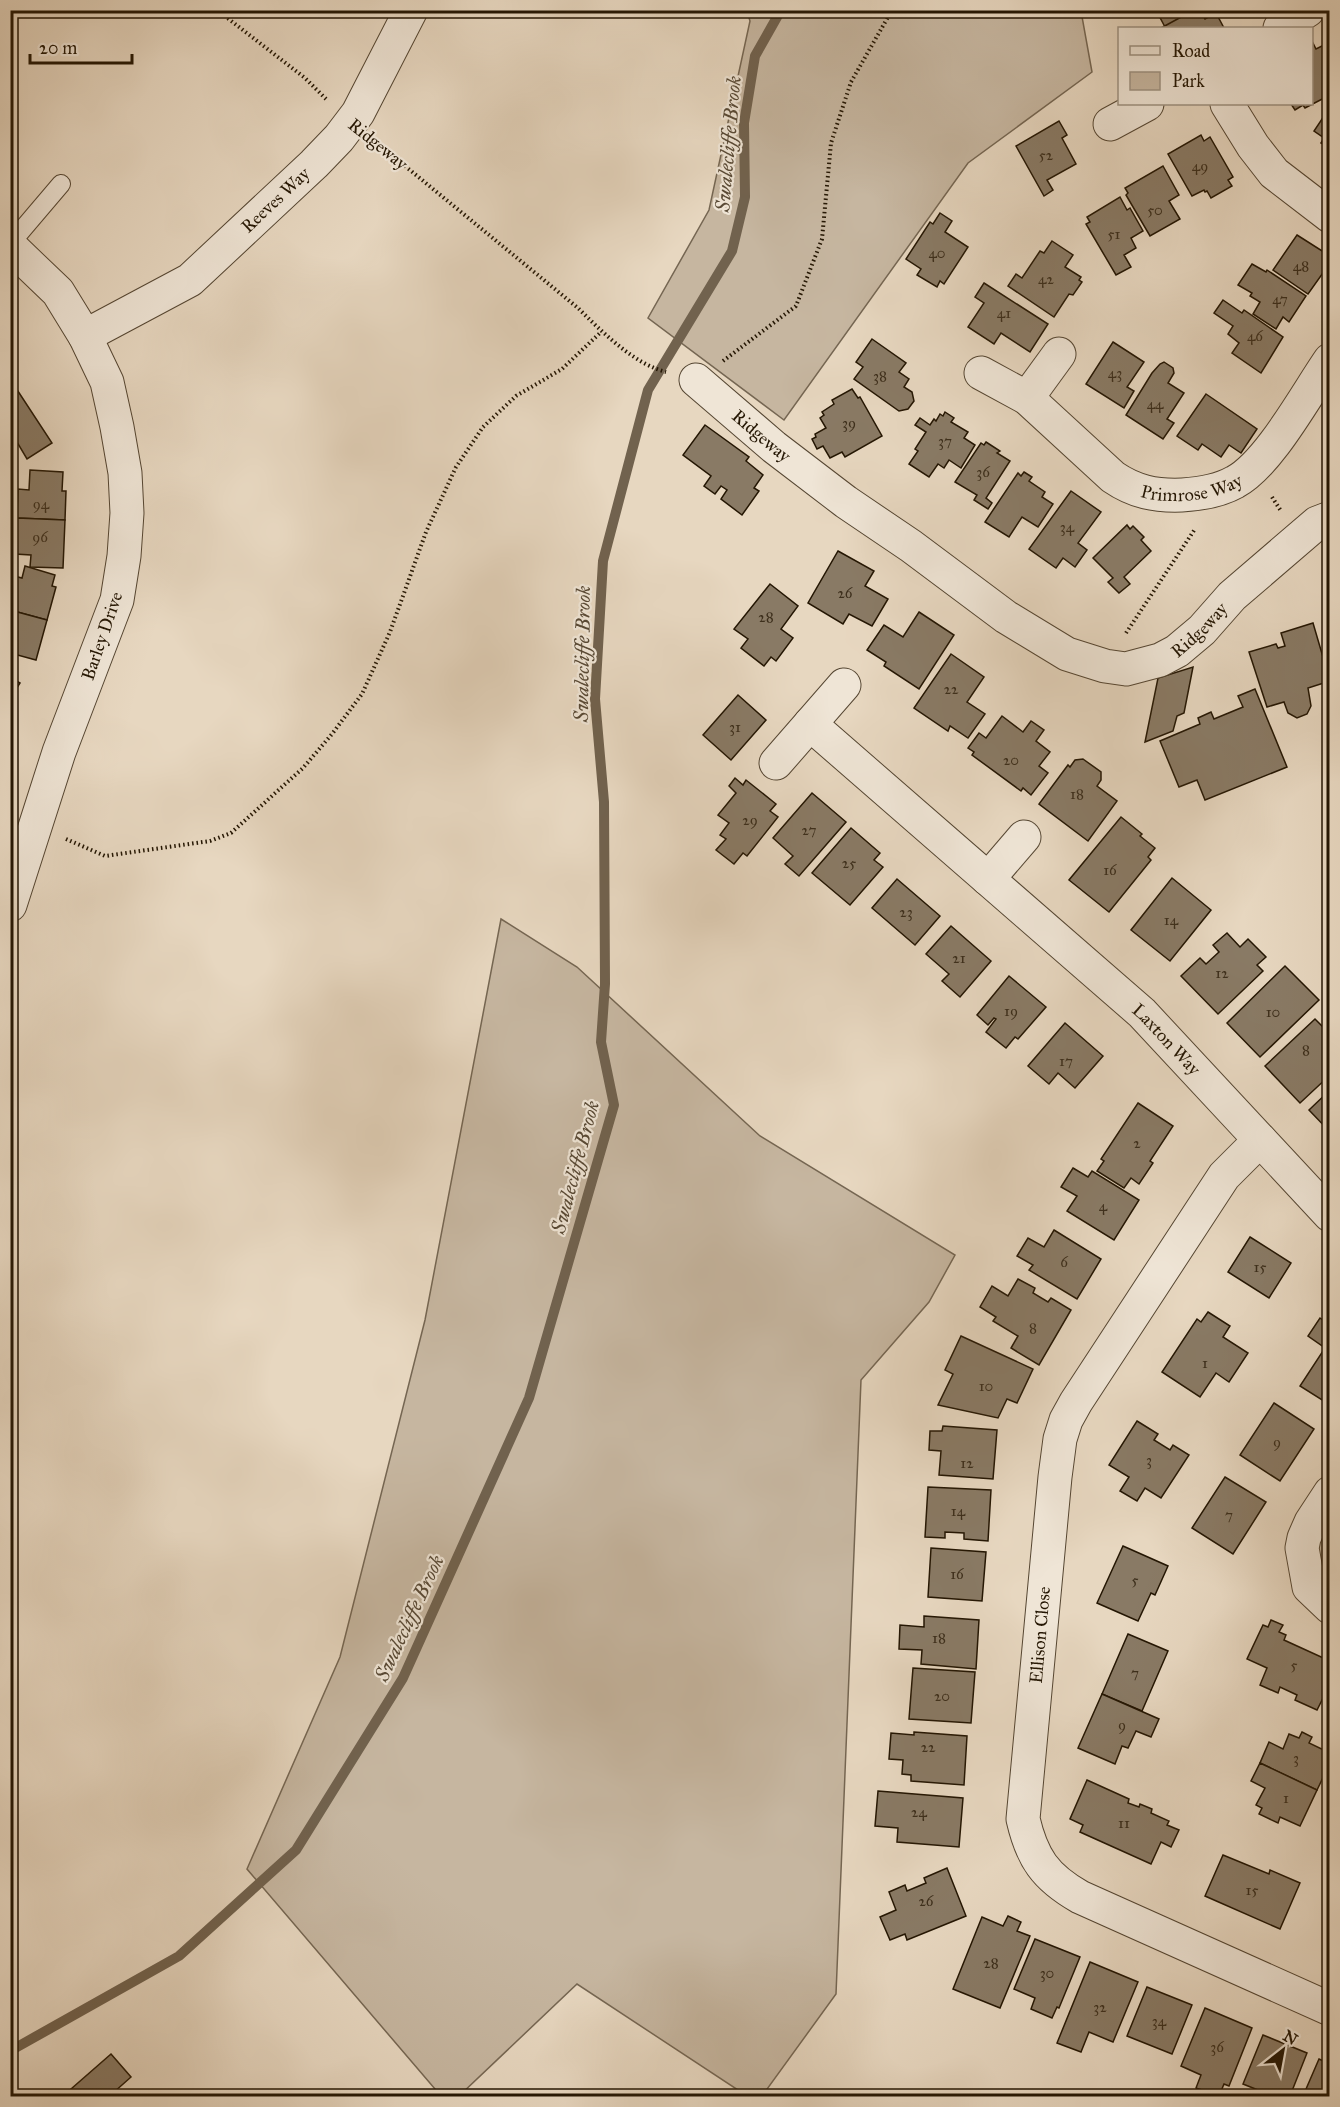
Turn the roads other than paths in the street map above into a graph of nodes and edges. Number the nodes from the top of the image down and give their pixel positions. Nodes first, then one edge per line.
1 (411, 10) edge
2 (1308, 10) edge
3 (1282, 27) edge
4 (1145, 105) edge
5 (1228, 105) edge
6 (1110, 124) dead end
7 (62, 184) dead end
8 (1329, 216) edge
9 (10, 245) edge
10 (85, 336) junction
11 (1059, 354) dead end
12 (1329, 360) edge
13 (981, 373) dead end
14 (696, 380) road end
15 (1028, 398) junction
16 (1329, 518) edge
17 (844, 685) dead end
18 (810, 724) junction
19 (776, 763) dead end
20 (1024, 837) dead end
21 (988, 879) junction
22 (10, 905) edge
23 (1260, 1140) junction
24 (1329, 1215) edge
25 (1329, 1493) edge
26 (1329, 1607) edge
27 (1329, 2006) edge

1 - 10 street, Reeves Way
2 - 3 street
4 - 6 street
5 - 8 street
7 - 9 lane
9 - 10 street, Barley Drive
10 - 22 street, Barley Drive
11 - 15 street
12 - 15 street, Primrose Way
13 - 15 street, Primrose Way
14 - 16 street, Ridgeway
17 - 18 street
18 - 19 street
18 - 21 street, Laxton Way
20 - 21 street
21 - 23 street, Laxton Way
23 - 24 street, Laxton Way
23 - 27 street, Ellison Close
25 - 26 street

